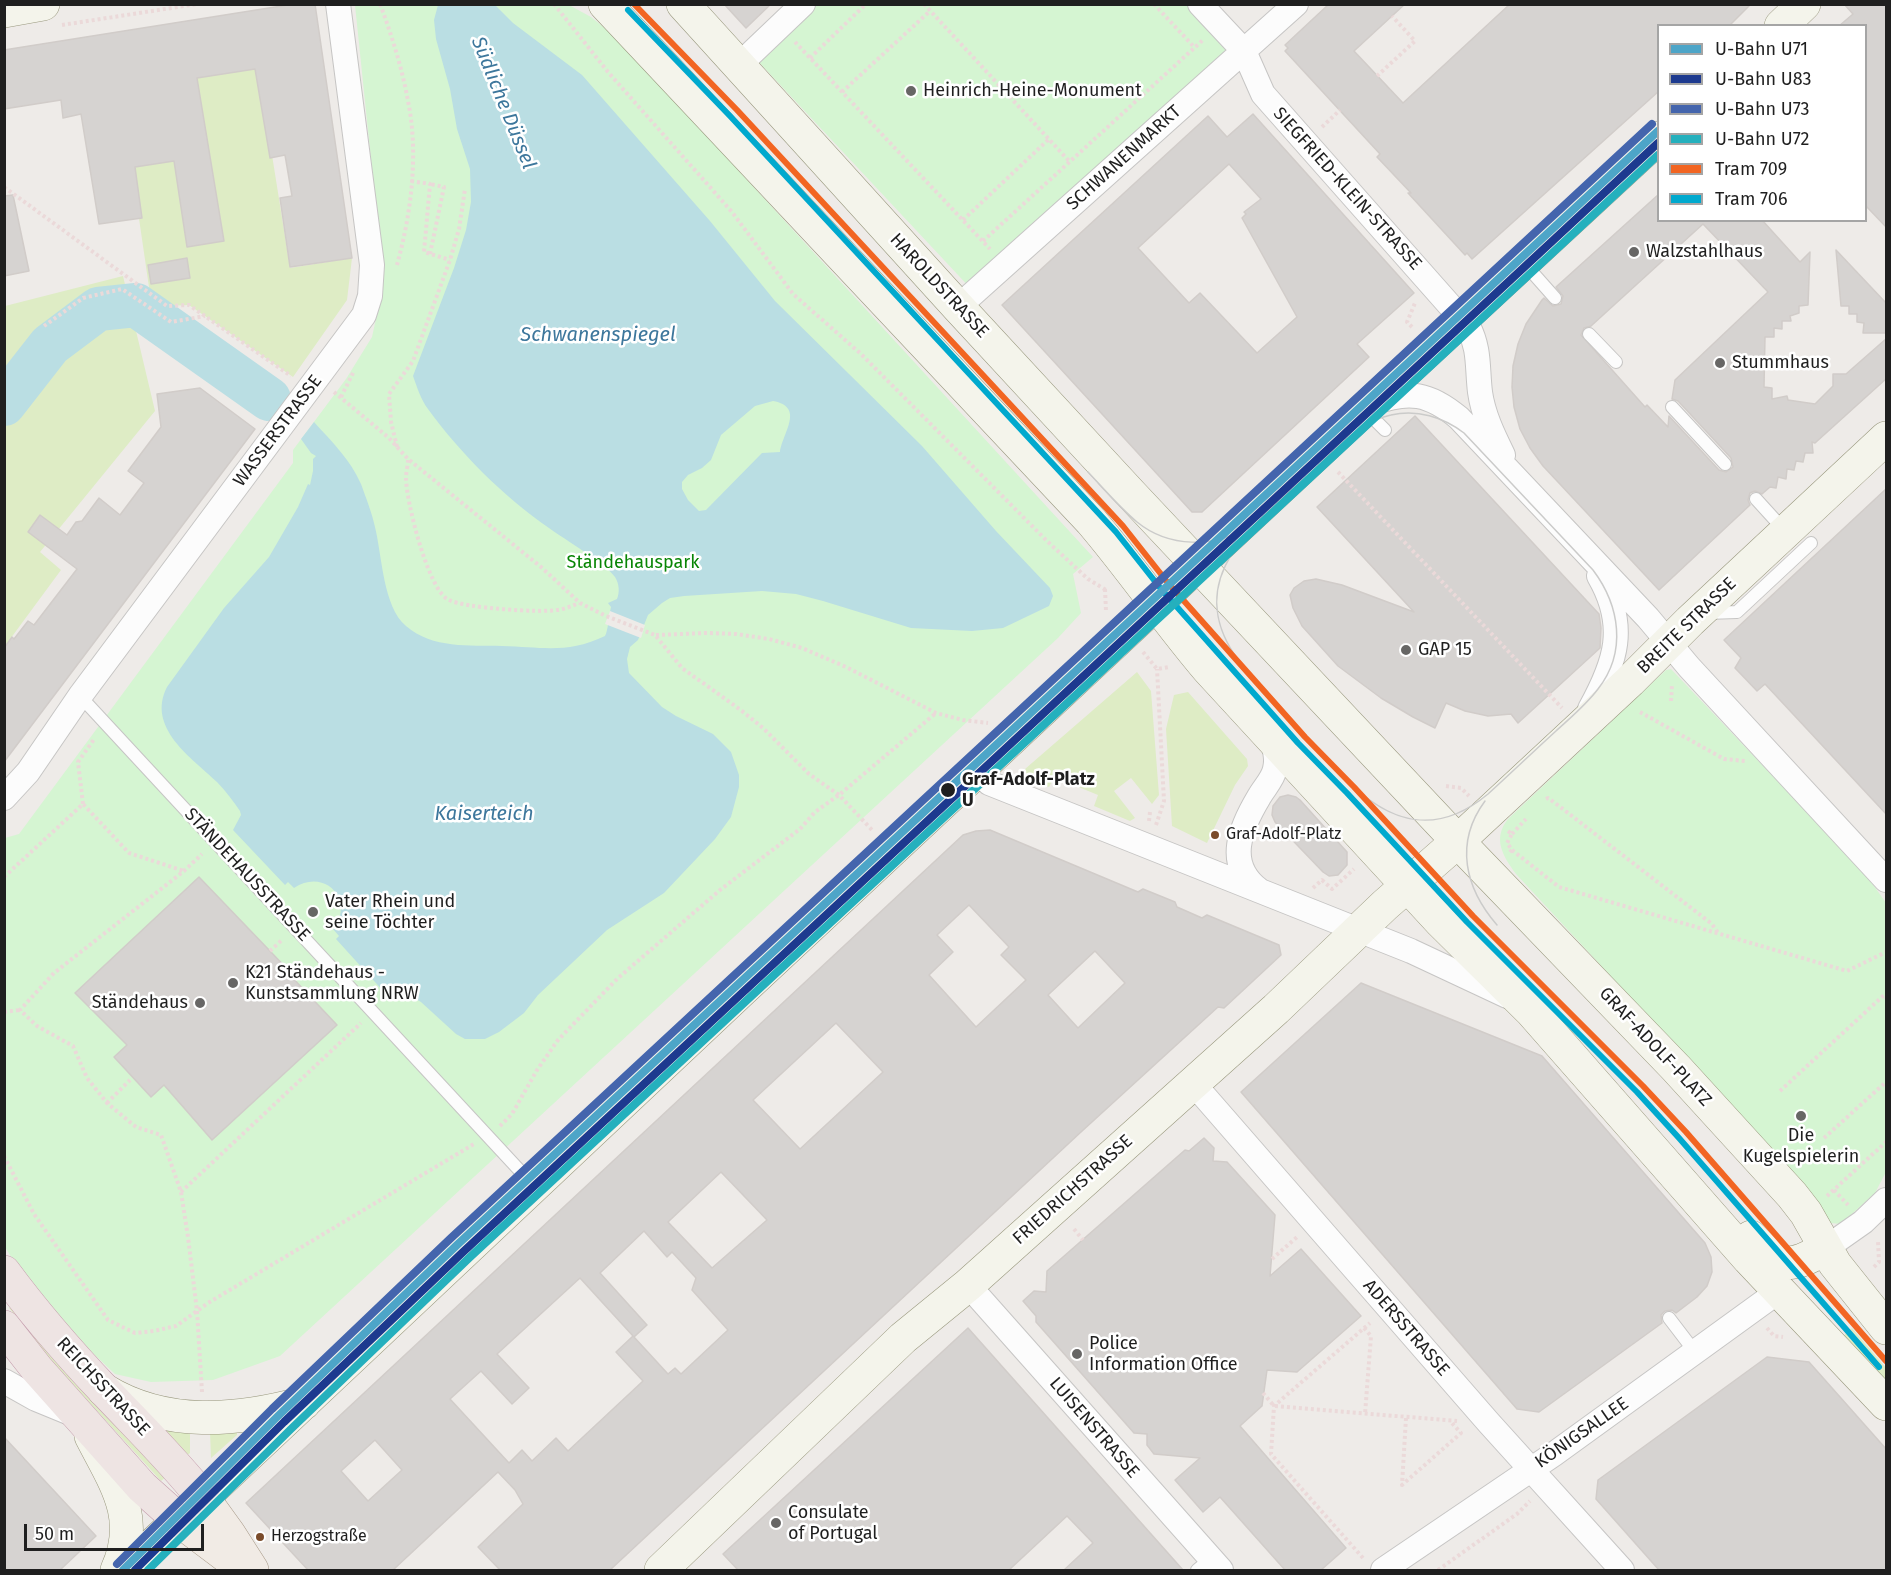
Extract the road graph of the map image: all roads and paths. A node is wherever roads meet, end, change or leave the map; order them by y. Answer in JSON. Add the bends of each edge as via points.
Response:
{"nodes":[{"id":1,"x":197,"y":4,"type":"edge"},
{"id":2,"x":338,"y":4,"type":"edge"},
{"id":3,"x":380,"y":4,"type":"edge"},
{"id":4,"x":554,"y":4,"type":"edge"},
{"id":5,"x":605,"y":4,"type":"edge"},
{"id":6,"x":683,"y":4,"type":"edge"},
{"id":7,"x":803,"y":4,"type":"edge"},
{"id":8,"x":866,"y":4,"type":"edge"},
{"id":9,"x":924,"y":4,"type":"edge"},
{"id":10,"x":1154,"y":4,"type":"edge"},
{"id":11,"x":1200,"y":4,"type":"edge"},
{"id":12,"x":1296,"y":4,"type":"edge"},
{"id":13,"x":1804,"y":4,"type":"edge"},
{"id":14,"x":4,"y":11,"type":"edge"},
{"id":15,"x":930,"y":11,"type":"junction"},
{"id":16,"x":52,"y":15,"type":"edge"},
{"id":17,"x":1392,"y":16,"type":"dead end"},
{"id":18,"x":1783,"y":24,"type":"edge"},
{"id":19,"x":781,"y":26,"type":"junction"},
{"id":20,"x":1219,"y":26,"type":"junction"},
{"id":21,"x":1194,"y":48,"type":"junction"},
{"id":22,"x":1244,"y":51,"type":"junction"},
{"id":23,"x":810,"y":58,"type":"junction"},
{"id":24,"x":738,"y":66,"type":"junction"},
{"id":25,"x":1377,"y":76,"type":"dead end"},
{"id":26,"x":842,"y":92,"type":"junction"},
{"id":27,"x":1049,"y":140,"type":"junction"},
{"id":28,"x":1657,"y":140,"type":"edge"},
{"id":29,"x":1070,"y":162,"type":"junction"},
{"id":30,"x":411,"y":181,"type":"junction"},
{"id":31,"x":430,"y":184,"type":"junction"},
{"id":32,"x":4,"y":187,"type":"edge"},
{"id":33,"x":465,"y":189,"type":"dead end"},
{"id":34,"x":963,"y":220,"type":"junction"},
{"id":35,"x":983,"y":242,"type":"junction"},
{"id":36,"x":430,"y":254,"type":"junction"},
{"id":37,"x":450,"y":260,"type":"junction"},
{"id":38,"x":1523,"y":262,"type":"junction"},
{"id":39,"x":1005,"y":265,"type":"junction"},
{"id":40,"x":395,"y":276,"type":"dead end"},
{"id":41,"x":1555,"y":298,"type":"dead end"},
{"id":42,"x":958,"y":307,"type":"junction"},
{"id":43,"x":205,"y":316,"type":"junction"},
{"id":44,"x":1463,"y":318,"type":"junction"},
{"id":45,"x":44,"y":326,"type":"dead end"},
{"id":46,"x":1589,"y":334,"type":"dead end"},
{"id":47,"x":1616,"y":362,"type":"dead end"},
{"id":48,"x":358,"y":365,"type":"dead end"},
{"id":49,"x":313,"y":384,"type":"junction"},
{"id":50,"x":341,"y":397,"type":"junction"},
{"id":51,"x":1672,"y":407,"type":"dead end"},
{"id":52,"x":1373,"y":414,"type":"junction"},
{"id":53,"x":1887,"y":438,"type":"edge"},
{"id":54,"x":397,"y":447,"type":"junction"},
{"id":55,"x":1319,"y":452,"type":"junction"},
{"id":56,"x":408,"y":459,"type":"junction"},
{"id":57,"x":1725,"y":465,"type":"dead end"},
{"id":58,"x":1524,"y":487,"type":"junction"},
{"id":59,"x":1756,"y":499,"type":"dead end"},
{"id":60,"x":1799,"y":538,"type":"junction"},
{"id":61,"x":1586,"y":553,"type":"junction"},
{"id":62,"x":1198,"y":564,"type":"junction"},
{"id":63,"x":1105,"y":580,"type":"dead end"},
{"id":64,"x":1106,"y":590,"type":"junction"},
{"id":65,"x":580,"y":603,"type":"junction"},
{"id":66,"x":1156,"y":604,"type":"junction"},
{"id":67,"x":1106,"y":611,"type":"dead end"},
{"id":68,"x":655,"y":636,"type":"junction"},
{"id":69,"x":1669,"y":642,"type":"junction"},
{"id":70,"x":1158,"y":669,"type":"dead end"},
{"id":71,"x":80,"y":696,"type":"junction"},
{"id":72,"x":936,"y":712,"type":"junction"},
{"id":73,"x":1640,"y":712,"type":"dead end"},
{"id":74,"x":963,"y":720,"type":"dead end"},
{"id":75,"x":105,"y":723,"type":"junction"},
{"id":76,"x":1580,"y":727,"type":"junction"},
{"id":77,"x":1270,"y":736,"type":"junction"},
{"id":78,"x":1746,"y":761,"type":"dead end"},
{"id":79,"x":978,"y":771,"type":"junction"},
{"id":80,"x":839,"y":795,"type":"junction"},
{"id":81,"x":4,"y":798,"type":"edge"},
{"id":82,"x":83,"y":804,"type":"junction"},
{"id":83,"x":1541,"y":805,"type":"dead end"},
{"id":84,"x":1533,"y":812,"type":"dead end"},
{"id":85,"x":1487,"y":813,"type":"joint"},
{"id":86,"x":863,"y":820,"type":"dead end"},
{"id":87,"x":1155,"y":826,"type":"dead end"},
{"id":88,"x":1512,"y":834,"type":"dead end"},
{"id":89,"x":216,"y":841,"type":"junction"},
{"id":90,"x":1458,"y":841,"type":"junction"},
{"id":91,"x":1507,"y":843,"type":"dead end"},
{"id":92,"x":1512,"y":850,"type":"junction"},
{"id":93,"x":184,"y":871,"type":"junction"},
{"id":94,"x":1488,"y":873,"type":"junction"},
{"id":95,"x":4,"y":876,"type":"edge"},
{"id":96,"x":1887,"y":880,"type":"edge"},
{"id":97,"x":1407,"y":885,"type":"junction"},
{"id":98,"x":1261,"y":891,"type":"junction"},
{"id":99,"x":1358,"y":930,"type":"junction"},
{"id":100,"x":1718,"y":934,"type":"junction"},
{"id":101,"x":1887,"y":952,"type":"edge"},
{"id":102,"x":1887,"y":998,"type":"edge"},
{"id":103,"x":20,"y":1010,"type":"junction"},
{"id":104,"x":4,"y":1012,"type":"edge"},
{"id":105,"x":373,"y":1012,"type":"junction"},
{"id":106,"x":1532,"y":1012,"type":"junction"},
{"id":107,"x":130,"y":1080,"type":"dead end"},
{"id":108,"x":1887,"y":1082,"type":"edge"},
{"id":109,"x":1192,"y":1083,"type":"junction"},
{"id":110,"x":1780,"y":1091,"type":"dead end"},
{"id":111,"x":1606,"y":1095,"type":"junction"},
{"id":112,"x":107,"y":1103,"type":"junction"},
{"id":113,"x":488,"y":1135,"type":"junction"},
{"id":114,"x":1824,"y":1138,"type":"dead end"},
{"id":115,"x":1887,"y":1142,"type":"edge"},
{"id":116,"x":4,"y":1156,"type":"edge"},
{"id":117,"x":535,"y":1186,"type":"junction"},
{"id":118,"x":181,"y":1192,"type":"junction"},
{"id":119,"x":1887,"y":1200,"type":"edge"},
{"id":120,"x":1854,"y":1213,"type":"dead end"},
{"id":121,"x":1873,"y":1234,"type":"dead end"},
{"id":122,"x":1298,"y":1236,"type":"dead end"},
{"id":123,"x":1826,"y":1248,"type":"junction"},
{"id":124,"x":1272,"y":1259,"type":"dead end"},
{"id":125,"x":4,"y":1272,"type":"edge"},
{"id":126,"x":1862,"y":1278,"type":"junction"},
{"id":127,"x":968,"y":1285,"type":"junction"},
{"id":128,"x":1779,"y":1291,"type":"junction"},
{"id":129,"x":197,"y":1311,"type":"junction"},
{"id":130,"x":1669,"y":1318,"type":"dead end"},
{"id":131,"x":1373,"y":1320,"type":"dead end"},
{"id":132,"x":4,"y":1327,"type":"edge"},
{"id":133,"x":1364,"y":1328,"type":"junction"},
{"id":134,"x":1887,"y":1328,"type":"edge"},
{"id":135,"x":1695,"y":1352,"type":"junction"},
{"id":136,"x":4,"y":1381,"type":"edge"},
{"id":137,"x":103,"y":1389,"type":"junction"},
{"id":138,"x":1263,"y":1393,"type":"dead end"},
{"id":139,"x":202,"y":1394,"type":"dead end"},
{"id":140,"x":306,"y":1402,"type":"junction"},
{"id":141,"x":1887,"y":1404,"type":"edge"},
{"id":142,"x":1274,"y":1406,"type":"junction"},
{"id":143,"x":1365,"y":1414,"type":"junction"},
{"id":144,"x":1406,"y":1418,"type":"junction"},
{"id":145,"x":82,"y":1419,"type":"junction"},
{"id":146,"x":1450,"y":1421,"type":"junction"},
{"id":147,"x":1489,"y":1423,"type":"junction"},
{"id":148,"x":1532,"y":1468,"type":"junction"},
{"id":149,"x":204,"y":1498,"type":"junction"},
{"id":150,"x":1532,"y":1499,"type":"dead end"},
{"id":151,"x":180,"y":1521,"type":"junction"},
{"id":152,"x":1374,"y":1566,"type":"edge"},
{"id":153,"x":1209,"y":1567,"type":"edge"},
{"id":154,"x":117,"y":1570,"type":"edge"},
{"id":155,"x":126,"y":1570,"type":"edge"},
{"id":156,"x":247,"y":1570,"type":"edge"},
{"id":157,"x":252,"y":1570,"type":"edge"},
{"id":158,"x":661,"y":1570,"type":"edge"},
{"id":159,"x":1438,"y":1570,"type":"edge"},
{"id":160,"x":1622,"y":1570,"type":"edge"}],
"edges":[{"from":1,"to":16,"type":"path"},
{"from":2,"to":49,"type":"street","name":"WASSERSTRASSE","via":[[372,278],[364,315]]},
{"from":3,"to":30,"type":"path","via":[[409,103]]},
{"from":4,"to":64,"type":"path","via":[[608,72],[732,212],[793,294],[861,354],[1048,542],[1088,579]]},
{"from":5,"to":66,"type":"main road","via":[[1091,521]]},
{"from":6,"to":24,"type":"main road","name":"HAROLDSTRASSE"},
{"from":7,"to":19,"type":"street"},
{"from":8,"to":23,"type":"path"},
{"from":9,"to":15,"type":"path"},
{"from":10,"to":21,"type":"path"},
{"from":11,"to":20,"type":"street"},
{"from":12,"to":22,"type":"street","name":"SCHWANENMARKT"},
{"from":13,"to":18,"type":"main road"},
{"from":14,"to":16,"type":"main road"},
{"from":15,"to":26,"type":"path"},
{"from":15,"to":27,"type":"path"},
{"from":17,"to":25,"type":"path","via":[[1415,41]]},
{"from":19,"to":23,"type":"path"},
{"from":19,"to":24,"type":"street"},
{"from":20,"to":21,"type":"path"},
{"from":20,"to":22,"type":"street"},
{"from":21,"to":29,"type":"path"},
{"from":22,"to":39,"type":"street","name":"SCHWANENMARKT"},
{"from":22,"to":44,"type":"street","name":"SIEGFRIED-KLEIN-STRASSE","via":[[1263,94]]},
{"from":23,"to":26,"type":"path"},
{"from":24,"to":42,"type":"main road","name":"HAROLDSTRASSE"},
{"from":26,"to":34,"type":"path"},
{"from":27,"to":29,"type":"path"},
{"from":27,"to":34,"type":"path"},
{"from":28,"to":38,"type":"main road"},
{"from":29,"to":35,"type":"path"},
{"from":30,"to":31,"type":"path"},
{"from":30,"to":40,"type":"path","via":[[406,230]]},
{"from":31,"to":36,"type":"path","via":[[424,252]]},
{"from":31,"to":36,"type":"path","via":[[444,187]]},
{"from":32,"to":43,"type":"path","via":[[167,306],[189,305]]},
{"from":33,"to":37,"type":"path"},
{"from":34,"to":35,"type":"path"},
{"from":35,"to":39,"type":"path"},
{"from":36,"to":37,"type":"path"},
{"from":37,"to":54,"type":"path","via":[[413,361],[389,394]]},
{"from":38,"to":41,"type":"lane"},
{"from":38,"to":44,"type":"main road"},
{"from":39,"to":42,"type":"street","name":"SCHWANENMARKT"},
{"from":42,"to":62,"type":"main road","name":"HAROLDSTRASSE"},
{"from":43,"to":45,"type":"path","via":[[171,322],[122,289],[83,298]]},
{"from":43,"to":49,"type":"path"},
{"from":44,"to":52,"type":"main road"},
{"from":44,"to":58,"type":"street","name":"SIEGFRIED-KLEIN-STRASSE","via":[[1476,344],[1480,392],[1487,417],[1503,455]]},
{"from":46,"to":47,"type":"lane"},
{"from":48,"to":50,"type":"path"},
{"from":49,"to":50,"type":"path"},
{"from":49,"to":71,"type":"street","name":"WASSERSTRASSE"},
{"from":50,"to":54,"type":"path"},
{"from":51,"to":57,"type":"lane"},
{"from":52,"to":55,"type":"main road"},
{"from":52,"to":58,"type":"street","via":[[1389,397],[1410,394],[1429,398],[1459,418]]},
{"from":53,"to":60,"type":"main road","name":"BREITE STRASSE"},
{"from":54,"to":56,"type":"path"},
{"from":55,"to":62,"type":"main road"},
{"from":55,"to":76,"type":"path"},
{"from":56,"to":65,"type":"path"},
{"from":56,"to":65,"type":"path","via":[[410,506],[429,574],[447,600],[516,610],[557,610]]},
{"from":58,"to":61,"type":"street"},
{"from":59,"to":60,"type":"lane"},
{"from":60,"to":69,"type":"main road","name":"BREITE STRASSE","via":[[1700,613]]},
{"from":61,"to":69,"type":"street"},
{"from":61,"to":76,"type":"street","via":[[1609,596],[1616,634],[1610,670]]},
{"from":62,"to":66,"type":"main road"},
{"from":62,"to":90,"type":"main road","name":"GRAF-ADOLF-PLATZ"},
{"from":63,"to":64,"type":"path"},
{"from":64,"to":67,"type":"path"},
{"from":65,"to":68,"type":"path"},
{"from":66,"to":77,"type":"main road","via":[[1194,653]]},
{"from":66,"to":79,"type":"main road"},
{"from":68,"to":72,"type":"path","via":[[707,633],[770,639],[846,667]]},
{"from":68,"to":80,"type":"path","via":[[682,668],[742,711],[809,774]]},
{"from":69,"to":76,"type":"main road","name":"BREITE STRASSE"},
{"from":69,"to":96,"type":"street"},
{"from":70,"to":87,"type":"path","via":[[1164,801]]},
{"from":71,"to":75,"type":"lane","name":"STÄNDEHAUSSTRASSE"},
{"from":71,"to":81,"type":"street","name":"WASSERSTRASSE","via":[[28,772]]},
{"from":72,"to":74,"type":"path"},
{"from":72,"to":80,"type":"path"},
{"from":73,"to":78,"type":"path","via":[[1724,759]]},
{"from":75,"to":82,"type":"path","via":[[78,762]]},
{"from":75,"to":89,"type":"lane","name":"STÄNDEHAUSSTRASSE","via":[[147,776]]},
{"from":76,"to":85,"type":"main road","name":"BREITE STRASSE"},
{"from":77,"to":97,"type":"main road"},
{"from":77,"to":98,"type":"street","via":[[1276,755],[1275,771],[1246,821],[1238,857],[1244,874]]},
{"from":79,"to":98,"type":"street","via":[[989,783]]},
{"from":79,"to":117,"type":"main road"},
{"from":80,"to":86,"type":"path"},
{"from":80,"to":113,"type":"path","via":[[617,979],[558,1040],[512,1114]]},
{"from":82,"to":93,"type":"path","via":[[129,853]]},
{"from":82,"to":95,"type":"path"},
{"from":83,"to":100,"type":"path","via":[[1548,798],[1712,924]]},
{"from":84,"to":88,"type":"path"},
{"from":85,"to":90,"type":"main road","name":"FRIEDRICHSTRASSE"},
{"from":89,"to":93,"type":"path"},
{"from":89,"to":105,"type":"lane","name":"STÄNDEHAUSSTRASSE"},
{"from":90,"to":94,"type":"main road","name":"GRAF-ADOLF-PLATZ"},
{"from":90,"to":97,"type":"main road","name":"FRIEDRICHSTRASSE"},
{"from":91,"to":92,"type":"path"},
{"from":92,"to":94,"type":"path"},
{"from":92,"to":100,"type":"path","via":[[1559,887]]},
{"from":93,"to":103,"type":"path","via":[[54,973]]},
{"from":94,"to":123,"type":"main road","name":"GRAF-ADOLF-PLATZ","via":[[1792,1195]]},
{"from":97,"to":99,"type":"main road","name":"FRIEDRICHSTRASSE"},
{"from":97,"to":106,"type":"main road"},
{"from":98,"to":99,"type":"street"},
{"from":99,"to":106,"type":"street","via":[[1504,994]]},
{"from":99,"to":109,"type":"main road","name":"FRIEDRICHSTRASSE"},
{"from":100,"to":101,"type":"path","via":[[1847,971]]},
{"from":102,"to":110,"type":"path","via":[[1884,995]]},
{"from":103,"to":104,"type":"path"},
{"from":103,"to":112,"type":"path","via":[[37,1026],[73,1046],[87,1078]]},
{"from":105,"to":113,"type":"lane","name":"STÄNDEHAUSSTRASSE"},
{"from":105,"to":118,"type":"path"},
{"from":106,"to":111,"type":"main road"},
{"from":107,"to":112,"type":"path"},
{"from":108,"to":114,"type":"path"},
{"from":109,"to":127,"type":"main road","name":"FRIEDRICHSTRASSE"},
{"from":109,"to":147,"type":"street","name":"ADERSSTRASSE"},
{"from":111,"to":123,"type":"main road","via":[[1660,1138],[1778,1262],[1799,1261]]},
{"from":111,"to":128,"type":"main road"},
{"from":112,"to":118,"type":"path","via":[[136,1126],[161,1135]]},
{"from":113,"to":117,"type":"lane","name":"STÄNDEHAUSSTRASSE"},
{"from":113,"to":129,"type":"path"},
{"from":115,"to":120,"type":"path","via":[[1834,1191]]},
{"from":116,"to":129,"type":"path","via":[[34,1214],[108,1320],[135,1333],[154,1332],[176,1326]]},
{"from":117,"to":140,"type":"main road"},
{"from":118,"to":129,"type":"path"},
{"from":119,"to":123,"type":"street"},
{"from":121,"to":126,"type":"path","via":[[1878,1239],[1879,1262]]},
{"from":122,"to":124,"type":"path"},
{"from":123,"to":126,"type":"main road","name":"GRAF-ADOLF-PLATZ"},
{"from":125,"to":137,"type":"highway","name":"REICHSSTRASSE","via":[[27,1304]]},
{"from":126,"to":128,"type":"main road","via":[[1799,1281]]},
{"from":126,"to":134,"type":"main road","name":"GRAF-ADOLF-PLATZ"},
{"from":127,"to":153,"type":"street","name":"LUISENSTRASSE"},
{"from":127,"to":158,"type":"main road","name":"FRIEDRICHSTRASSE","via":[[903,1338]]},
{"from":128,"to":135,"type":"street","name":"KÖNIGSALLEE"},
{"from":128,"to":141,"type":"main road"},
{"from":129,"to":139,"type":"path"},
{"from":130,"to":135,"type":"lane"},
{"from":131,"to":133,"type":"path"},
{"from":132,"to":145,"type":"highway"},
{"from":133,"to":142,"type":"path"},
{"from":133,"to":143,"type":"path","via":[[1371,1336]]},
{"from":135,"to":148,"type":"street","name":"KÖNIGSALLEE"},
{"from":136,"to":145,"type":"street","name":"REICHSSTRASSE"},
{"from":137,"to":140,"type":"main road","via":[[137,1406],[204,1419],[263,1413]]},
{"from":137,"to":149,"type":"highway","name":"REICHSSTRASSE"},
{"from":138,"to":142,"type":"path"},
{"from":140,"to":149,"type":"main road"},
{"from":142,"to":143,"type":"path"},
{"from":142,"to":152,"type":"path","via":[[1271,1454]]},
{"from":143,"to":144,"type":"path"},
{"from":144,"to":146,"type":"path"},
{"from":144,"to":146,"type":"path","via":[[1402,1485],[1461,1433]]},
{"from":145,"to":151,"type":"highway","name":"REICHSSTRASSE","via":[[154,1499]]},
{"from":145,"to":154,"type":"main road","via":[[125,1509],[126,1539]]},
{"from":146,"to":147,"type":"path"},
{"from":147,"to":148,"type":"street","name":"ADERSSTRASSE"},
{"from":148,"to":152,"type":"street","name":"KÖNIGSALLEE"},
{"from":148,"to":160,"type":"street","name":"ADERSSTRASSE"},
{"from":149,"to":151,"type":"main road"},
{"from":149,"to":157,"type":"main road"},
{"from":150,"to":159,"type":"path"},
{"from":151,"to":155,"type":"main road"},
{"from":151,"to":156,"type":"main road"}]}
